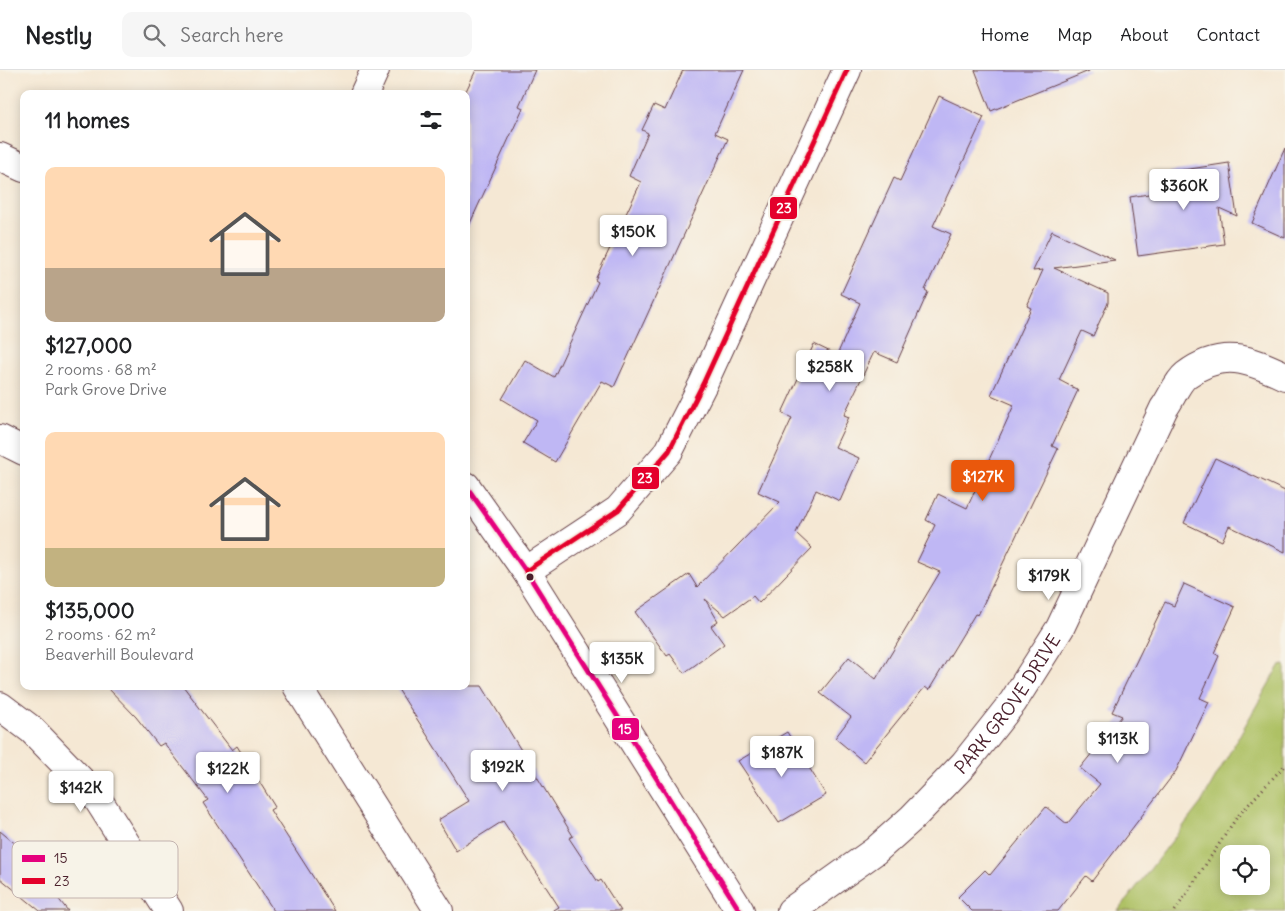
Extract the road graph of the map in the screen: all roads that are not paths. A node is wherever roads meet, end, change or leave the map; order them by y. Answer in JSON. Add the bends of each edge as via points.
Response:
{"nodes":[{"id":1,"x":375,"y":70,"type":"edge"},
{"id":2,"x":846,"y":70,"type":"edge"},
{"id":3,"x":366,"y":90,"type":"edge"},
{"id":4,"x":0,"y":157,"type":"edge"},
{"id":5,"x":20,"y":166,"type":"edge"},
{"id":6,"x":1285,"y":376,"type":"edge"},
{"id":7,"x":0,"y":439,"type":"edge"},
{"id":8,"x":20,"y":449,"type":"edge"},
{"id":9,"x":470,"y":492,"type":"edge"},
{"id":10,"x":526,"y":571,"type":"junction"},
{"id":11,"x":300,"y":690,"type":"edge"},
{"id":12,"x":0,"y":706,"type":"edge"},
{"id":13,"x":124,"y":841,"type":"edge"},
{"id":14,"x":161,"y":898,"type":"edge"},
{"id":15,"x":169,"y":911,"type":"edge"},
{"id":16,"x":439,"y":911,"type":"edge"},
{"id":17,"x":740,"y":911,"type":"edge"},
{"id":18,"x":791,"y":911,"type":"edge"}],
"edges":[{"from":1,"to":3,"type":"street"},
{"from":2,"to":10,"type":"street","via":[[703,384],[669,451],[618,510]]},
{"from":4,"to":5,"type":"street"},
{"from":6,"to":18,"type":"street","name":"PARK GROVE DRIVE","via":[[1251,360],[1219,358],[1185,376],[1164,408],[1060,628],[1013,702],[964,764],[912,818],[875,851]]},
{"from":7,"to":8,"type":"street"},
{"from":9,"to":10,"type":"street"},
{"from":10,"to":17,"type":"street"},
{"from":11,"to":16,"type":"street"},
{"from":12,"to":13,"type":"street","via":[[32,730],[95,795]]},
{"from":14,"to":15,"type":"street"}]}
